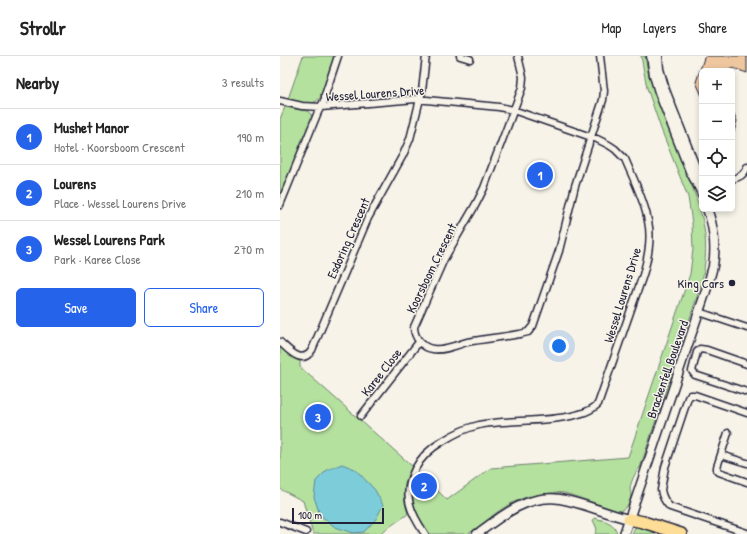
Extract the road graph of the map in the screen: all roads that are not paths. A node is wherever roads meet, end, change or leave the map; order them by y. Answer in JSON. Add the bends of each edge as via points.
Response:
{"nodes":[{"id":1,"x":338,"y":56,"type":"edge"},
{"id":2,"x":426,"y":56,"type":"edge"},
{"id":3,"x":460,"y":56,"type":"edge"},
{"id":4,"x":518,"y":56,"type":"edge"},
{"id":5,"x":600,"y":56,"type":"edge"},
{"id":6,"x":651,"y":56,"type":"edge"},
{"id":7,"x":658,"y":56,"type":"edge"},
{"id":8,"x":470,"y":59,"type":"dead end"},
{"id":9,"x":420,"y":99,"type":"junction"},
{"id":10,"x":280,"y":101,"type":"edge"},
{"id":11,"x":321,"y":107,"type":"junction"},
{"id":12,"x":513,"y":110,"type":"junction"},
{"id":13,"x":591,"y":137,"type":"junction"},
{"id":14,"x":747,"y":167,"type":"edge"},
{"id":15,"x":699,"y":177,"type":"edge"},
{"id":16,"x":735,"y":178,"type":"edge"},
{"id":17,"x":699,"y":186,"type":"edge"},
{"id":18,"x":280,"y":205,"type":"edge"},
{"id":19,"x":709,"y":212,"type":"edge"},
{"id":20,"x":698,"y":312,"type":"junction"},
{"id":21,"x":747,"y":328,"type":"edge"},
{"id":22,"x":280,"y":342,"type":"edge"},
{"id":23,"x":419,"y":342,"type":"junction"},
{"id":24,"x":747,"y":364,"type":"edge"},
{"id":25,"x":747,"y":392,"type":"edge"},
{"id":26,"x":747,"y":413,"type":"edge"},
{"id":27,"x":360,"y":416,"type":"dead end"},
{"id":28,"x":728,"y":433,"type":"dead end"},
{"id":29,"x":721,"y":454,"type":"junction"},
{"id":30,"x":747,"y":463,"type":"edge"},
{"id":31,"x":747,"y":482,"type":"edge"},
{"id":32,"x":629,"y":519,"type":"junction"},
{"id":33,"x":280,"y":522,"type":"edge"},
{"id":34,"x":306,"y":532,"type":"dead end"},
{"id":35,"x":425,"y":534,"type":"edge"},
{"id":36,"x":477,"y":534,"type":"edge"},
{"id":37,"x":624,"y":534,"type":"edge"},
{"id":38,"x":681,"y":534,"type":"edge"},
{"id":39,"x":747,"y":534,"type":"edge"}],
"edges":[{"from":1,"to":11,"type":"street"},
{"from":2,"to":9,"type":"street"},
{"from":3,"to":8,"type":"street"},
{"from":4,"to":12,"type":"street","name":"Koorsboom Crescent","via":[[523,83]]},
{"from":5,"to":13,"type":"street","via":[[604,90]]},
{"from":6,"to":17,"type":"street","via":[[660,92],[690,171]]},
{"from":7,"to":15,"type":"street","via":[[665,90]]},
{"from":9,"to":11,"type":"street","name":"Wessel Lourens Drive"},
{"from":9,"to":12,"type":"street","name":"Wessel Lourens Drive"},
{"from":9,"to":22,"type":"street","name":"Esdoring Crescent","via":[[407,145],[368,218],[312,350],[305,357],[300,357]]},
{"from":10,"to":11,"type":"street","name":"Wessel Lourens Drive"},
{"from":11,"to":18,"type":"street"},
{"from":12,"to":13,"type":"street","name":"Wessel Lourens Drive"},
{"from":12,"to":23,"type":"street","name":"Koorsboom Crescent","via":[[484,188],[444,259],[416,324],[414,330]]},
{"from":13,"to":23,"type":"street","via":[[575,186],[559,251],[531,329],[520,334],[438,350],[430,349]]},
{"from":13,"to":35,"type":"street","name":"Wessel Lourens Drive","via":[[609,145],[625,159],[646,211],[650,235],[643,275],[600,401],[588,411],[566,418],[478,425],[461,431],[430,450],[416,466],[408,487],[410,509]]},
{"from":14,"to":16,"type":"street","via":[[742,175]]},
{"from":19,"to":20,"type":"street","name":"Brackenfell Boulevard","via":[[713,239],[713,266]]},
{"from":20,"to":21,"type":"street"},
{"from":20,"to":32,"type":"street","name":"Brackenfell Boulevard"},
{"from":23,"to":27,"type":"street","name":"Karee Close"},
{"from":24,"to":25,"type":"street","via":[[700,349],[692,371],[695,375]]},
{"from":26,"to":39,"type":"street","via":[[695,395],[689,396],[665,467],[661,490],[670,507]]},
{"from":28,"to":29,"type":"street"},
{"from":29,"to":30,"type":"street"},
{"from":29,"to":31,"type":"street","via":[[717,471]]},
{"from":32,"to":36,"type":"street","via":[[578,503],[548,498],[512,509]]},
{"from":32,"to":37,"type":"street","name":"Brackenfell Boulevard"},
{"from":32,"to":38,"type":"highway"},
{"from":33,"to":34,"type":"street"}]}
